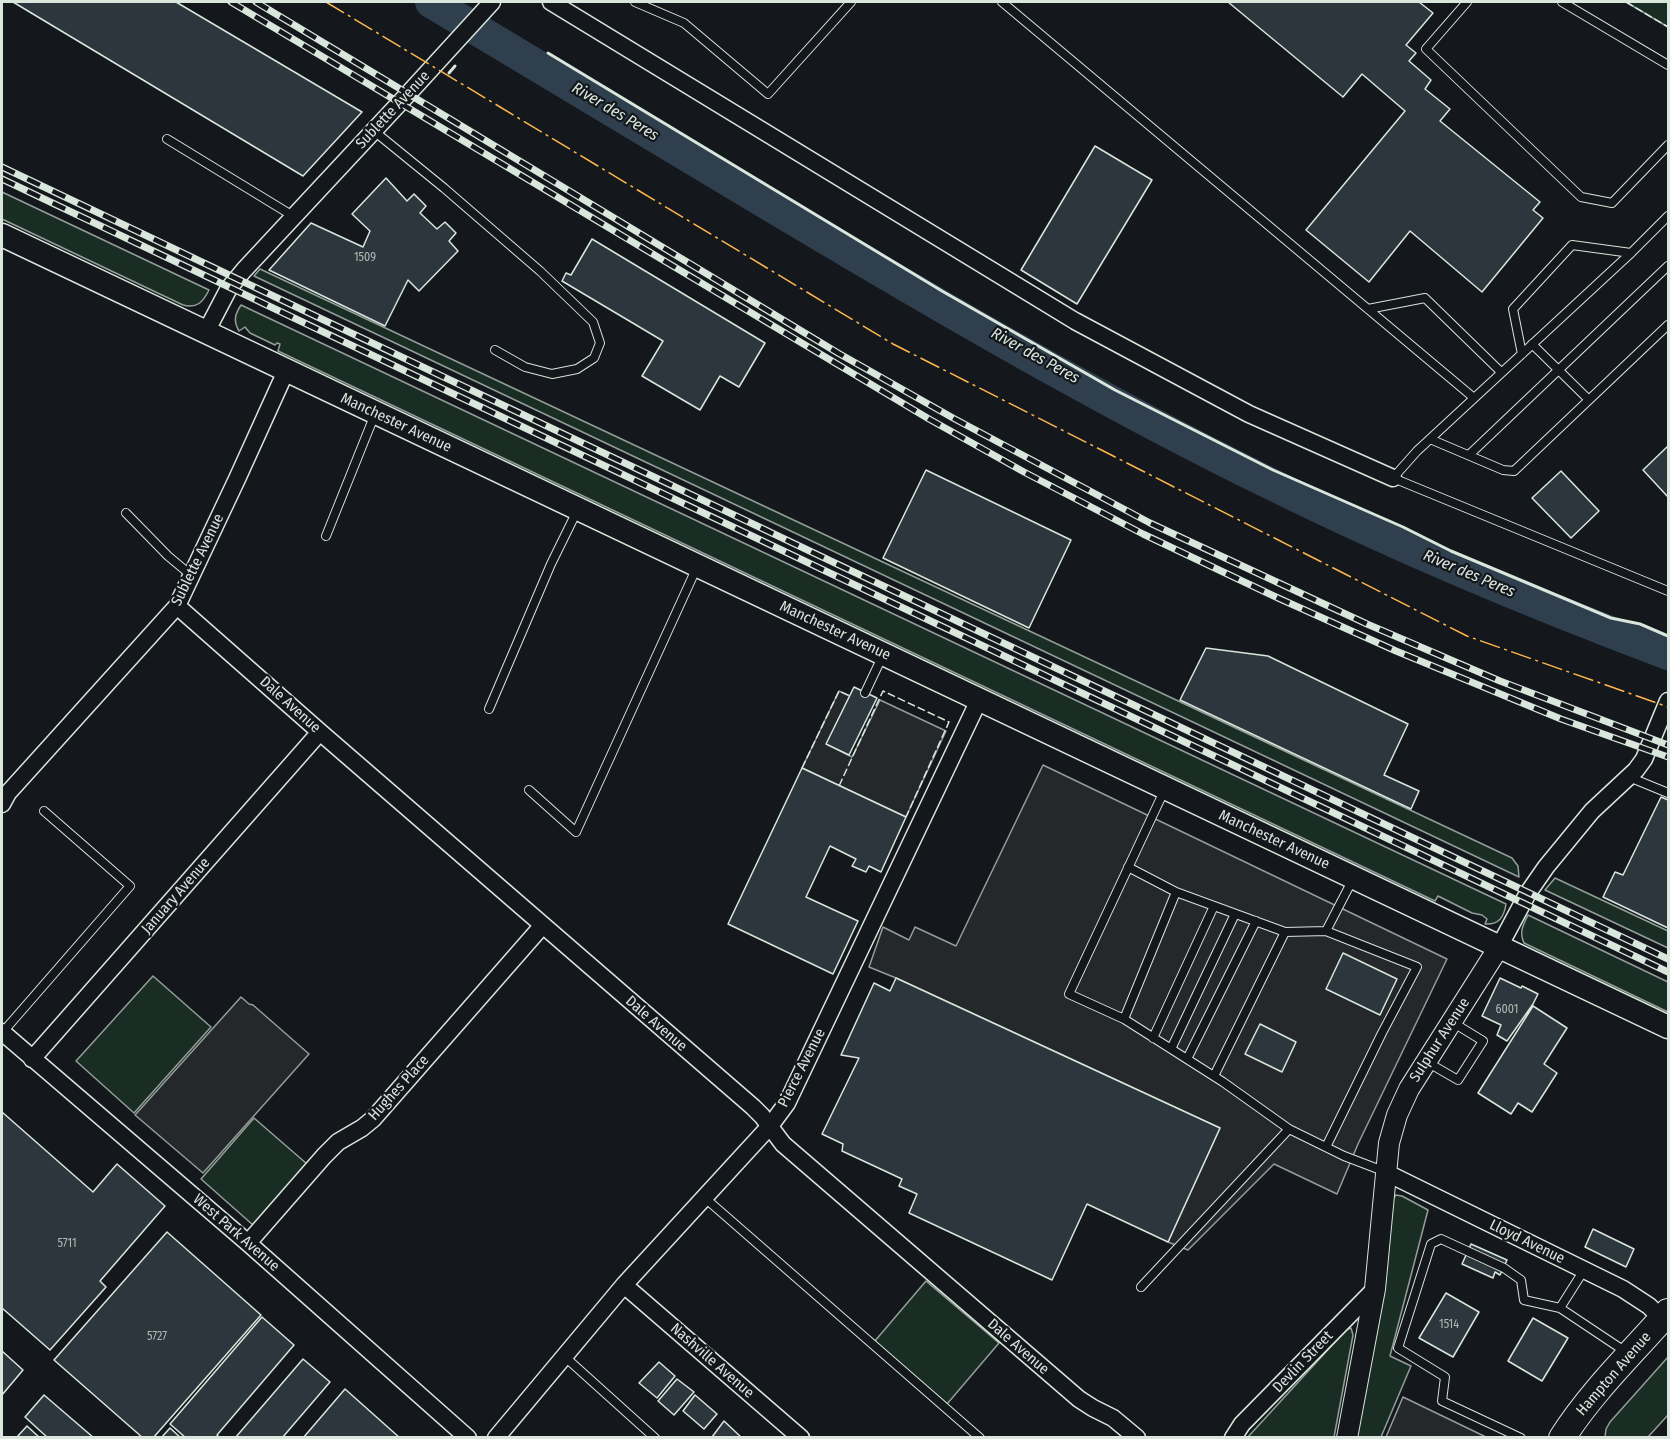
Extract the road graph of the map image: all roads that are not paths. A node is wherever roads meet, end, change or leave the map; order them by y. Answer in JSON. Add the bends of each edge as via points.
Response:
{"nodes":[{"id":1,"x":492,"y":2,"type":"edge"},
{"id":2,"x":551,"y":2,"type":"edge"},
{"id":3,"x":635,"y":2,"type":"edge"},
{"id":4,"x":850,"y":2,"type":"edge"},
{"id":5,"x":1002,"y":2,"type":"edge"},
{"id":6,"x":1562,"y":2,"type":"edge"},
{"id":7,"x":1462,"y":3,"type":"edge"},
{"id":8,"x":1668,"y":65,"type":"edge"},
{"id":9,"x":374,"y":130,"type":"junction"},
{"id":10,"x":167,"y":139,"type":"dead end"},
{"id":11,"x":1668,"y":145,"type":"edge"},
{"id":12,"x":294,"y":216,"type":"junction"},
{"id":13,"x":1668,"y":216,"type":"edge"},
{"id":14,"x":2,"y":235,"type":"edge"},
{"id":15,"x":1632,"y":253,"type":"junction"},
{"id":16,"x":1668,"y":267,"type":"edge"},
{"id":17,"x":1368,"y":309,"type":"junction"},
{"id":18,"x":1668,"y":325,"type":"edge"},
{"id":19,"x":206,"y":332,"type":"junction"},
{"id":20,"x":1532,"y":344,"type":"junction"},
{"id":21,"x":495,"y":350,"type":"dead end"},
{"id":22,"x":1522,"y":354,"type":"junction"},
{"id":23,"x":1559,"y":370,"type":"junction"},
{"id":24,"x":286,"y":371,"type":"junction"},
{"id":25,"x":1501,"y":372,"type":"junction"},
{"id":26,"x":1473,"y":398,"type":"junction"},
{"id":27,"x":1589,"y":400,"type":"junction"},
{"id":28,"x":375,"y":413,"type":"junction"},
{"id":29,"x":1430,"y":439,"type":"junction"},
{"id":30,"x":1469,"y":456,"type":"junction"},
{"id":31,"x":1393,"y":478,"type":"junction"},
{"id":32,"x":578,"y":509,"type":"junction"},
{"id":33,"x":126,"y":513,"type":"dead end"},
{"id":34,"x":326,"y":536,"type":"dead end"},
{"id":35,"x":697,"y":566,"type":"junction"},
{"id":36,"x":192,"y":576,"type":"junction"},
{"id":37,"x":1668,"y":591,"type":"edge"},
{"id":38,"x":177,"y":606,"type":"junction"},
{"id":39,"x":883,"y":654,"type":"junction"},
{"id":40,"x":865,"y":693,"type":"dead end"},
{"id":41,"x":979,"y":700,"type":"junction"},
{"id":42,"x":1668,"y":701,"type":"edge"},
{"id":43,"x":489,"y":709,"type":"dead end"},
{"id":44,"x":320,"y":732,"type":"junction"},
{"id":45,"x":1628,"y":777,"type":"junction"},
{"id":46,"x":1165,"y":788,"type":"junction"},
{"id":47,"x":529,"y":790,"type":"dead end"},
{"id":48,"x":1668,"y":793,"type":"edge"},
{"id":49,"x":2,"y":804,"type":"edge"},
{"id":50,"x":44,"y":811,"type":"dead end"},
{"id":51,"x":1128,"y":867,"type":"junction"},
{"id":52,"x":1354,"y":878,"type":"junction"},
{"id":53,"x":1176,"y":892,"type":"junction"},
{"id":54,"x":1214,"y":906,"type":"junction"},
{"id":55,"x":1235,"y":914,"type":"junction"},
{"id":56,"x":1256,"y":921,"type":"junction"},
{"id":57,"x":543,"y":925,"type":"junction"},
{"id":58,"x":1326,"y":931,"type":"junction"},
{"id":59,"x":1285,"y":932,"type":"junction"},
{"id":60,"x":1499,"y":947,"type":"junction"},
{"id":61,"x":1124,"y":1019,"type":"junction"},
{"id":62,"x":1452,"y":1022,"type":"junction"},
{"id":63,"x":1668,"y":1027,"type":"edge"},
{"id":64,"x":2,"y":1033,"type":"edge"},
{"id":65,"x":1153,"y":1038,"type":"junction"},
{"id":66,"x":1171,"y":1049,"type":"junction"},
{"id":67,"x":32,"y":1059,"type":"junction"},
{"id":68,"x":1187,"y":1059,"type":"junction"},
{"id":69,"x":1427,"y":1061,"type":"junction"},
{"id":70,"x":1214,"y":1077,"type":"junction"},
{"id":71,"x":770,"y":1126,"type":"junction"},
{"id":72,"x":1289,"y":1129,"type":"junction"},
{"id":73,"x":1326,"y":1147,"type":"junction"},
{"id":74,"x":1387,"y":1173,"type":"junction"},
{"id":75,"x":705,"y":1198,"type":"junction"},
{"id":76,"x":248,"y":1243,"type":"junction"},
{"id":77,"x":1584,"y":1270,"type":"junction"},
{"id":78,"x":624,"y":1285,"type":"junction"},
{"id":79,"x":1141,"y":1287,"type":"dead end"},
{"id":80,"x":1375,"y":1288,"type":"junction"},
{"id":81,"x":1560,"y":1308,"type":"junction"},
{"id":82,"x":1665,"y":1315,"type":"edge"},
{"id":83,"x":1629,"y":1354,"type":"junction"},
{"id":84,"x":564,"y":1356,"type":"junction"},
{"id":85,"x":468,"y":1437,"type":"edge"},
{"id":86,"x":496,"y":1437,"type":"edge"},
{"id":87,"x":655,"y":1437,"type":"edge"},
{"id":88,"x":801,"y":1437,"type":"edge"},
{"id":89,"x":980,"y":1437,"type":"edge"},
{"id":90,"x":1137,"y":1437,"type":"edge"},
{"id":91,"x":1233,"y":1437,"type":"edge"},
{"id":92,"x":1347,"y":1437,"type":"edge"},
{"id":93,"x":1521,"y":1437,"type":"edge"},
{"id":94,"x":1562,"y":1437,"type":"edge"}],
"edges":[{"from":1,"to":9,"type":"street","name":"Sublette Avenue"},
{"from":2,"to":31,"type":"street","via":[[1075,321],[1249,414]]},
{"from":3,"to":4,"type":"lane","via":[[684,23],[768,94]]},
{"from":5,"to":17,"type":"lane"},
{"from":6,"to":8,"type":"lane"},
{"from":7,"to":11,"type":"lane","via":[[1426,49],[1581,197],[1612,203]]},
{"from":9,"to":12,"type":"street","name":"Sublette Avenue"},
{"from":9,"to":21,"type":"lane","via":[[540,271],[593,322],[600,343],[594,358],[576,369],[552,374],[525,367]]},
{"from":10,"to":12,"type":"lane"},
{"from":12,"to":19,"type":"street","name":"Sublette Avenue","via":[[236,279]]},
{"from":13,"to":15,"type":"lane"},
{"from":14,"to":19,"type":"main road","name":"Manchester Avenue"},
{"from":15,"to":20,"type":"lane"},
{"from":15,"to":22,"type":"lane","via":[[1572,245],[1513,309]]},
{"from":16,"to":23,"type":"lane"},
{"from":17,"to":25,"type":"lane","via":[[1425,298]]},
{"from":17,"to":26,"type":"lane"},
{"from":18,"to":27,"type":"lane"},
{"from":19,"to":24,"type":"main road","name":"Manchester Avenue"},
{"from":20,"to":22,"type":"lane"},
{"from":20,"to":23,"type":"lane"},
{"from":22,"to":25,"type":"lane"},
{"from":23,"to":27,"type":"lane"},
{"from":23,"to":30,"type":"lane"},
{"from":24,"to":28,"type":"main road","name":"Manchester Avenue"},
{"from":24,"to":36,"type":"street","name":"Sublette Avenue"},
{"from":25,"to":26,"type":"lane"},
{"from":26,"to":29,"type":"lane"},
{"from":27,"to":30,"type":"lane","via":[[1514,471]]},
{"from":28,"to":32,"type":"main road","name":"Manchester Avenue"},
{"from":28,"to":34,"type":"lane"},
{"from":29,"to":30,"type":"lane"},
{"from":29,"to":31,"type":"lane"},
{"from":31,"to":37,"type":"lane"},
{"from":32,"to":35,"type":"main road","name":"Manchester Avenue"},
{"from":32,"to":43,"type":"lane"},
{"from":33,"to":36,"type":"lane"},
{"from":35,"to":39,"type":"main road","name":"Manchester Avenue"},
{"from":35,"to":47,"type":"lane","via":[[576,832]]},
{"from":36,"to":38,"type":"street","name":"Sublette Avenue"},
{"from":38,"to":44,"type":"street","name":"Dale Avenue"},
{"from":38,"to":49,"type":"street","name":"Sublette Avenue"},
{"from":39,"to":40,"type":"lane"},
{"from":39,"to":41,"type":"main road","name":"Manchester Avenue"},
{"from":41,"to":46,"type":"main road","name":"Manchester Avenue"},
{"from":41,"to":71,"type":"street","name":"Pierce Avenue","via":[[787,1102]]},
{"from":42,"to":45,"type":"street","name":"Sulphur Avenue","via":[[1644,759]]},
{"from":44,"to":57,"type":"street","name":"Dale Avenue"},
{"from":44,"to":67,"type":"street","name":"January Avenue"},
{"from":45,"to":48,"type":"lane"},
{"from":45,"to":60,"type":"street","name":"Sulphur Avenue","via":[[1592,811],[1546,867]]},
{"from":46,"to":51,"type":"lane"},
{"from":46,"to":52,"type":"main road","name":"Manchester Avenue"},
{"from":50,"to":64,"type":"lane","via":[[130,886]]},
{"from":51,"to":53,"type":"lane"},
{"from":51,"to":61,"type":"lane","via":[[1069,993]]},
{"from":52,"to":58,"type":"lane"},
{"from":52,"to":60,"type":"main road","name":"Manchester Avenue"},
{"from":53,"to":54,"type":"lane"},
{"from":53,"to":61,"type":"lane"},
{"from":54,"to":55,"type":"lane"},
{"from":54,"to":65,"type":"lane"},
{"from":55,"to":56,"type":"lane"},
{"from":55,"to":66,"type":"lane"},
{"from":56,"to":59,"type":"lane"},
{"from":56,"to":68,"type":"lane"},
{"from":57,"to":71,"type":"street","name":"Dale Avenue"},
{"from":57,"to":76,"type":"street","name":"Hughes Place","via":[[373,1119],[324,1155]]},
{"from":58,"to":59,"type":"lane"},
{"from":58,"to":73,"type":"lane","via":[[1418,967]]},
{"from":59,"to":70,"type":"lane"},
{"from":60,"to":62,"type":"street","name":"Sulphur Avenue"},
{"from":60,"to":63,"type":"main road","name":"Manchester Avenue"},
{"from":61,"to":65,"type":"lane"},
{"from":62,"to":69,"type":"street","name":"Sulphur Avenue"},
{"from":62,"to":69,"type":"lane","via":[[1483,1041],[1458,1080]]},
{"from":64,"to":67,"type":"street","name":"West Park Avenue"},
{"from":65,"to":66,"type":"lane"},
{"from":66,"to":68,"type":"lane"},
{"from":67,"to":76,"type":"street","name":"West Park Avenue"},
{"from":68,"to":70,"type":"lane"},
{"from":69,"to":74,"type":"street","name":"Sulphur Avenue","via":[[1397,1115],[1389,1143]]},
{"from":70,"to":72,"type":"lane"},
{"from":71,"to":75,"type":"street","name":"Pierce Avenue"},
{"from":71,"to":90,"type":"street","name":"Dale Avenue","via":[[783,1144],[1079,1399]]},
{"from":72,"to":73,"type":"lane"},
{"from":72,"to":79,"type":"lane"},
{"from":73,"to":74,"type":"lane"},
{"from":74,"to":77,"type":"street","name":"Lloyd Avenue"},
{"from":74,"to":80,"type":"street","name":"Sulphur Avenue"},
{"from":75,"to":78,"type":"street","name":"Pierce Avenue"},
{"from":75,"to":89,"type":"lane"},
{"from":76,"to":85,"type":"street","name":"West Park Avenue"},
{"from":77,"to":81,"type":"lane"},
{"from":77,"to":82,"type":"street","name":"Lloyd Avenue"},
{"from":78,"to":84,"type":"street","name":"Pierce Avenue"},
{"from":78,"to":88,"type":"street","name":"Nashville Avenue"},
{"from":80,"to":91,"type":"street","name":"Devlin Street"},
{"from":80,"to":92,"type":"street","name":"Sulphur Avenue"},
{"from":81,"to":83,"type":"lane"},
{"from":81,"to":93,"type":"lane","via":[[1524,1300],[1521,1280],[1504,1268],[1441,1239],[1431,1244],[1398,1348],[1444,1377],[1442,1401]]},
{"from":82,"to":83,"type":"main road","name":"Hampton Avenue"},
{"from":83,"to":94,"type":"main road","name":"Hampton Avenue"},
{"from":84,"to":86,"type":"street","name":"Pierce Avenue"},
{"from":84,"to":87,"type":"lane"}]}
